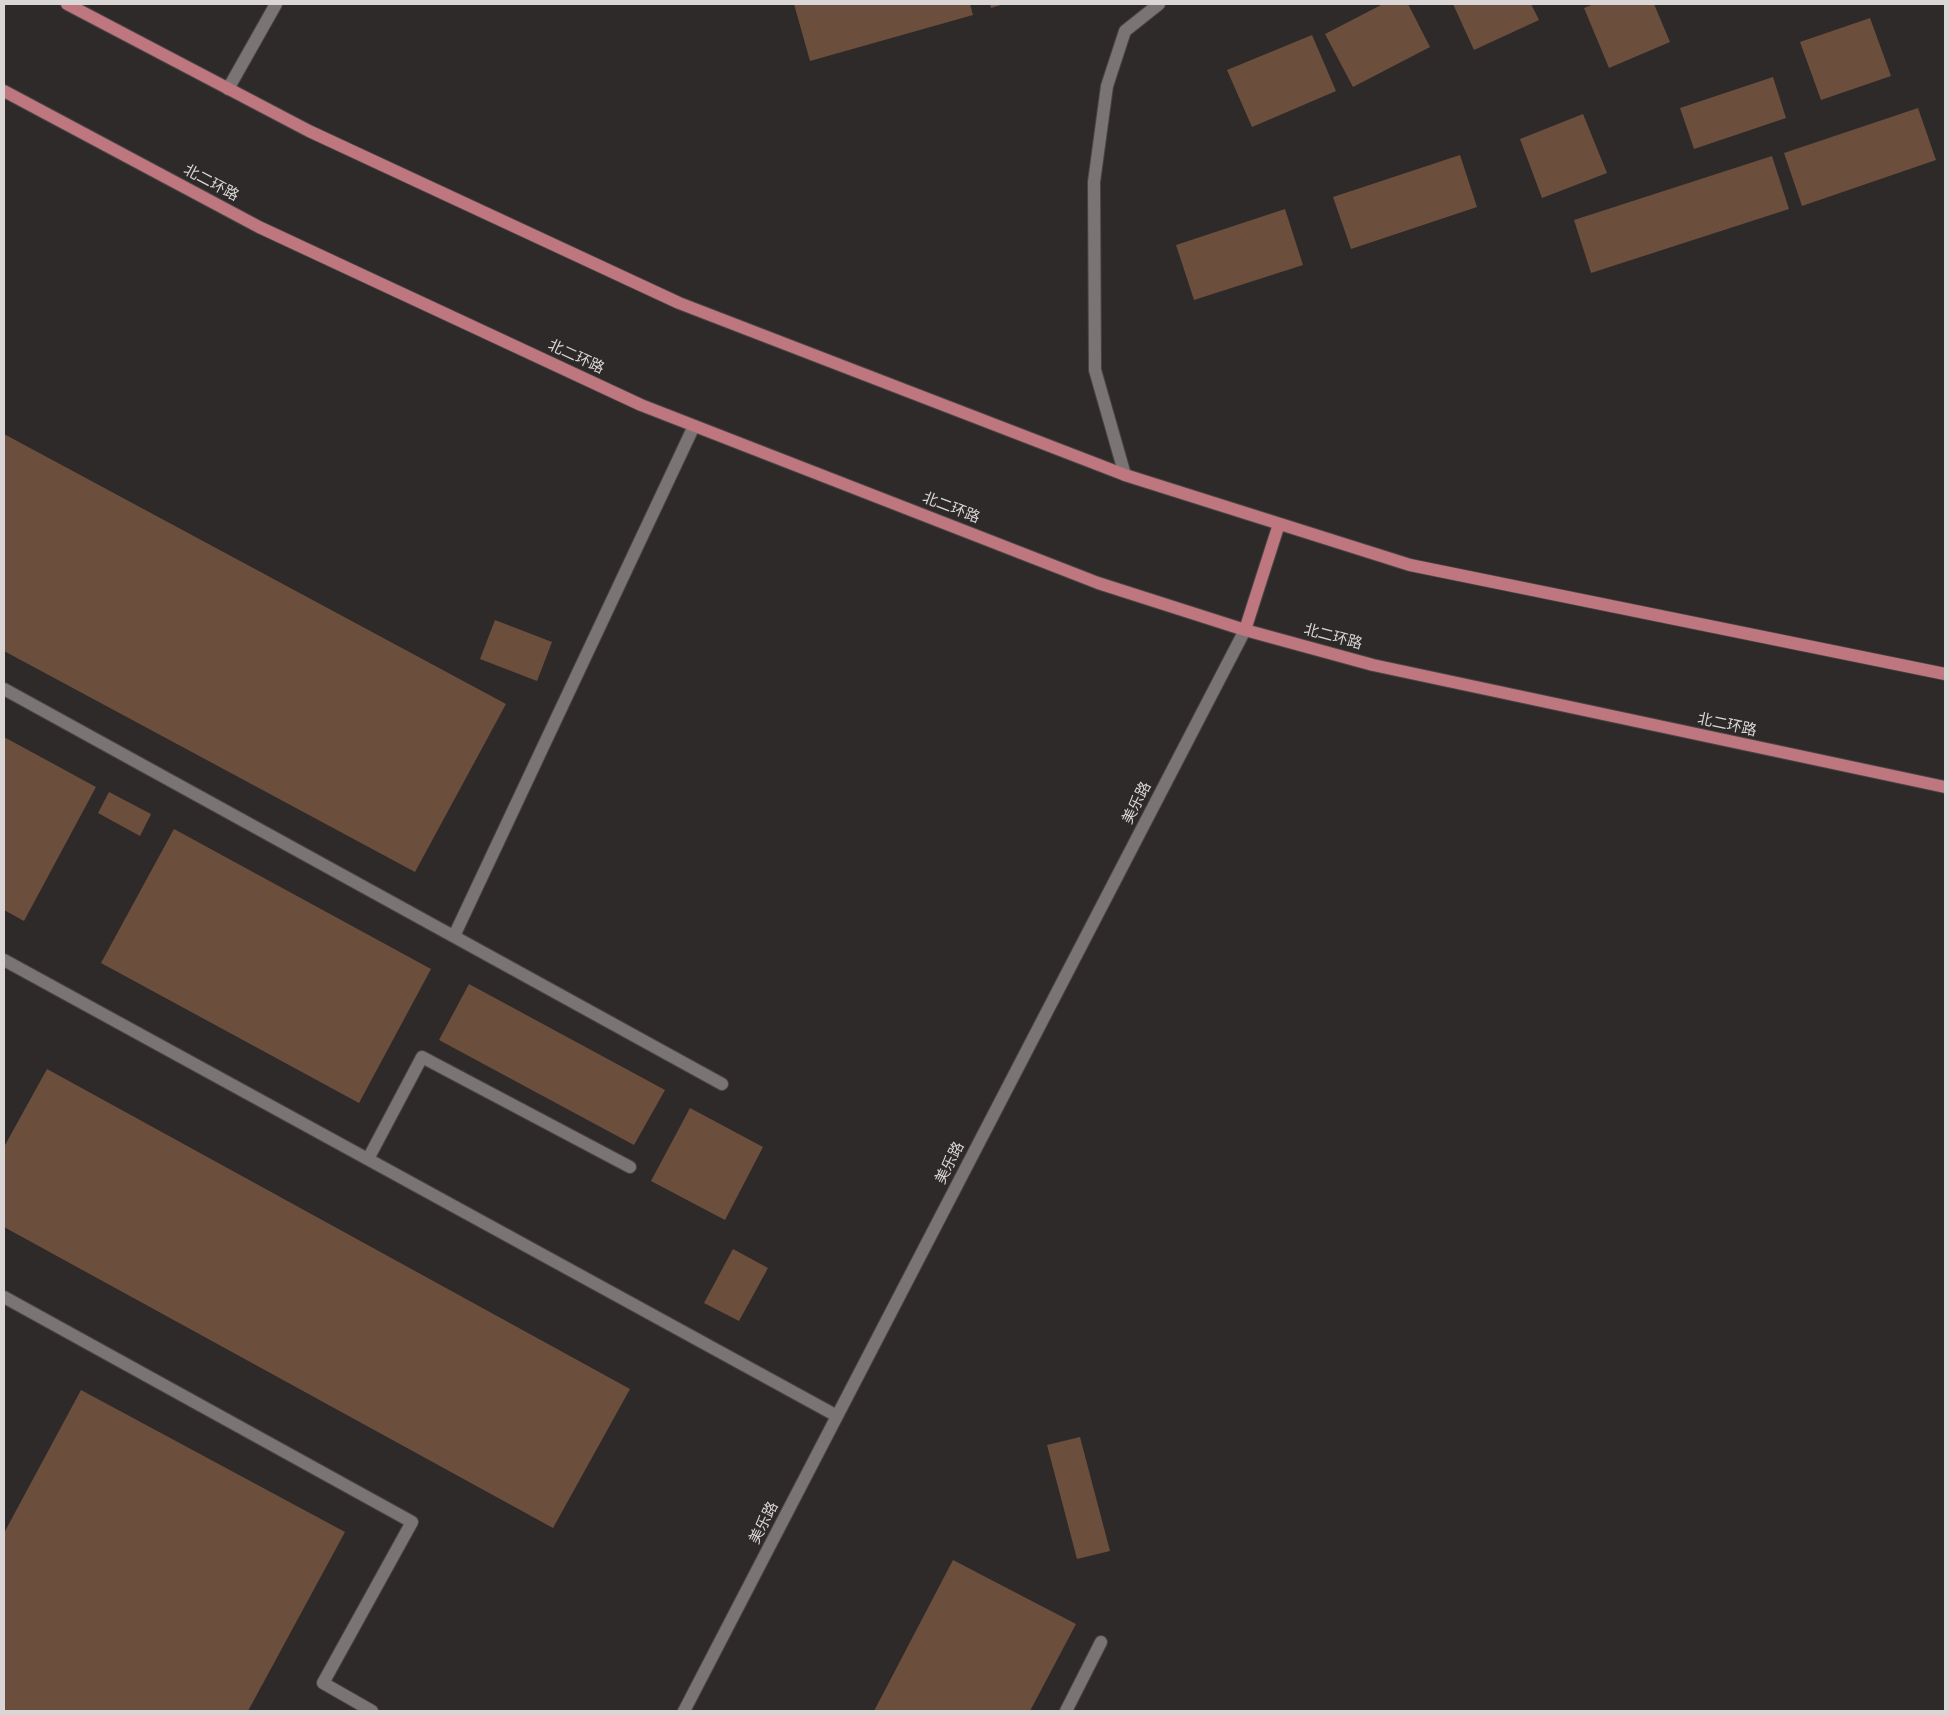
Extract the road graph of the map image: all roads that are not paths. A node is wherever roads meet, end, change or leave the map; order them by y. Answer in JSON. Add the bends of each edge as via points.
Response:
{"nodes":[{"id":1,"x":67,"y":4,"type":"edge"},
{"id":2,"x":276,"y":4,"type":"edge"},
{"id":3,"x":1159,"y":4,"type":"edge"},
{"id":4,"x":228,"y":89,"type":"junction"},
{"id":5,"x":4,"y":92,"type":"edge"},
{"id":6,"x":694,"y":426,"type":"junction"},
{"id":7,"x":1125,"y":475,"type":"junction"},
{"id":8,"x":1279,"y":524,"type":"junction"},
{"id":9,"x":1245,"y":630,"type":"junction"},
{"id":10,"x":1945,"y":674,"type":"edge"},
{"id":11,"x":4,"y":688,"type":"edge"},
{"id":12,"x":1945,"y":787,"type":"edge"},
{"id":13,"x":454,"y":936,"type":"junction"},
{"id":14,"x":4,"y":960,"type":"edge"},
{"id":15,"x":722,"y":1084,"type":"dead end"},
{"id":16,"x":368,"y":1159,"type":"junction"},
{"id":17,"x":630,"y":1167,"type":"dead end"},
{"id":18,"x":4,"y":1297,"type":"edge"},
{"id":19,"x":837,"y":1416,"type":"junction"},
{"id":20,"x":1101,"y":1642,"type":"dead end"},
{"id":21,"x":372,"y":1711,"type":"edge"},
{"id":22,"x":684,"y":1711,"type":"edge"},
{"id":23,"x":1066,"y":1711,"type":"edge"}],
"edges":[{"from":1,"to":4,"type":"main road"},
{"from":2,"to":4,"type":"street"},
{"from":3,"to":7,"type":"street","via":[[1125,30],[1107,86],[1094,182],[1096,370]]},
{"from":4,"to":7,"type":"main road","via":[[309,131],[679,303]]},
{"from":5,"to":6,"type":"main road","name":"北二环路","via":[[259,227]]},
{"from":6,"to":9,"type":"main road","name":"北二环路","via":[[1098,583]]},
{"from":6,"to":13,"type":"street"},
{"from":7,"to":8,"type":"main road"},
{"from":8,"to":9,"type":"main road"},
{"from":8,"to":10,"type":"main road","via":[[1410,565]]},
{"from":9,"to":12,"type":"main road","name":"北二环路","via":[[1373,665]]},
{"from":9,"to":19,"type":"street","name":"美乐路"},
{"from":11,"to":13,"type":"street"},
{"from":13,"to":15,"type":"street"},
{"from":14,"to":16,"type":"street"},
{"from":16,"to":17,"type":"street","via":[[422,1057]]},
{"from":16,"to":19,"type":"street"},
{"from":18,"to":21,"type":"street","via":[[412,1522],[323,1683]]},
{"from":19,"to":22,"type":"street","name":"美乐路"},
{"from":20,"to":23,"type":"street"}]}
